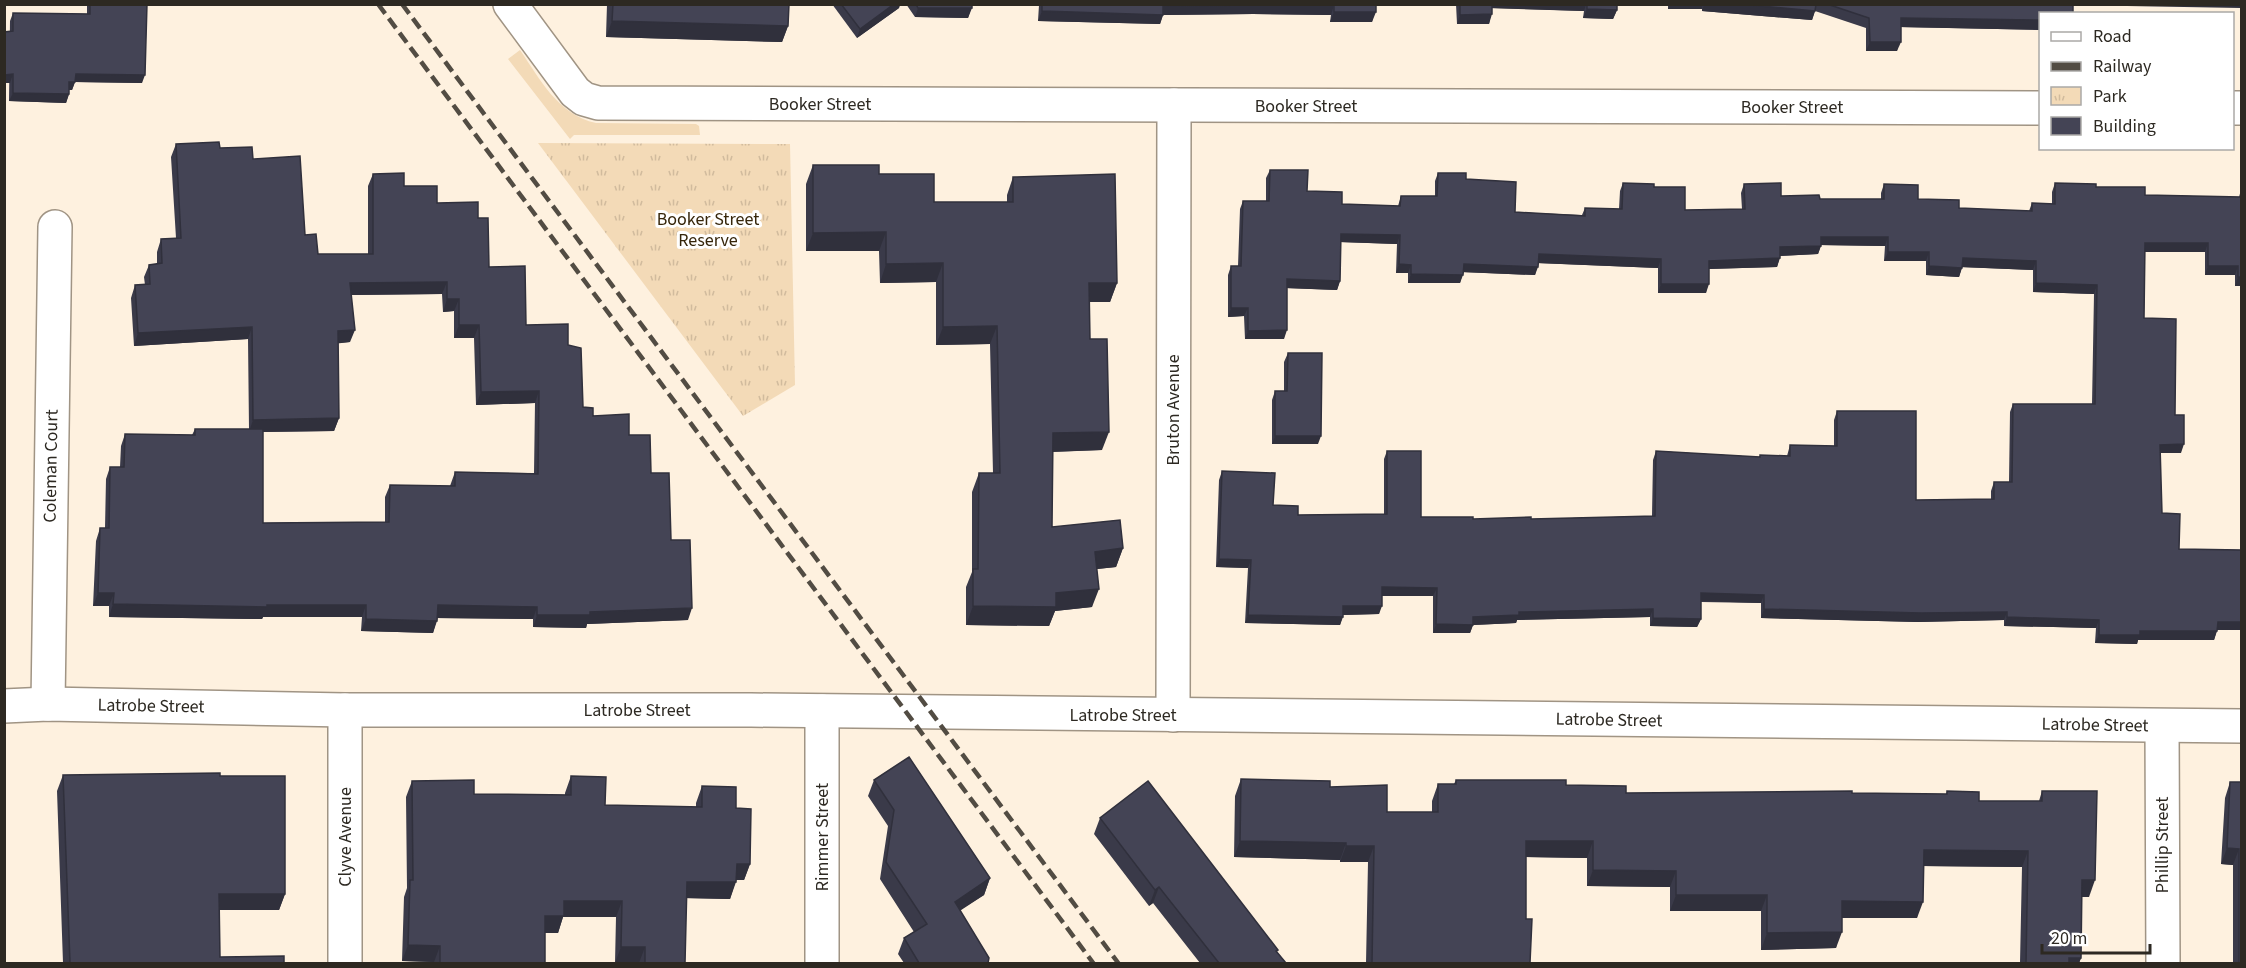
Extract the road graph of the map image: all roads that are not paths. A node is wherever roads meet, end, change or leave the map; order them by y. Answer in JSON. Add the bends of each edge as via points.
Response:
{"nodes":[{"id":1,"x":510,"y":4,"type":"edge"},
{"id":2,"x":1174,"y":105,"type":"junction"},
{"id":3,"x":2039,"y":108,"type":"edge"},
{"id":4,"x":55,"y":227,"type":"dead end"},
{"id":5,"x":48,"y":704,"type":"junction"},
{"id":6,"x":4,"y":706,"type":"edge"},
{"id":7,"x":345,"y":710,"type":"junction"},
{"id":8,"x":822,"y":711,"type":"junction"},
{"id":9,"x":1173,"y":715,"type":"junction"},
{"id":10,"x":2162,"y":726,"type":"junction"},
{"id":11,"x":2241,"y":726,"type":"edge"},
{"id":12,"x":345,"y":963,"type":"edge"},
{"id":13,"x":822,"y":963,"type":"edge"},
{"id":14,"x":2163,"y":963,"type":"edge"}],
"edges":[{"from":1,"to":2,"type":"street","name":"Booker Street","via":[[575,92],[598,103]]},
{"from":2,"to":3,"type":"street","name":"Booker Street"},
{"from":2,"to":9,"type":"street","name":"Bruton Avenue"},
{"from":4,"to":5,"type":"street","name":"Coleman Court"},
{"from":5,"to":6,"type":"street","name":"Latrobe Street"},
{"from":5,"to":7,"type":"street","name":"Latrobe Street"},
{"from":7,"to":8,"type":"street","name":"Latrobe Street"},
{"from":7,"to":12,"type":"street","name":"Clyve Avenue"},
{"from":8,"to":9,"type":"street","name":"Latrobe Street"},
{"from":8,"to":13,"type":"street","name":"Rimmer Street"},
{"from":9,"to":10,"type":"street","name":"Latrobe Street"},
{"from":10,"to":11,"type":"street","name":"Latrobe Street"},
{"from":10,"to":14,"type":"street","name":"Phillip Street"}]}
